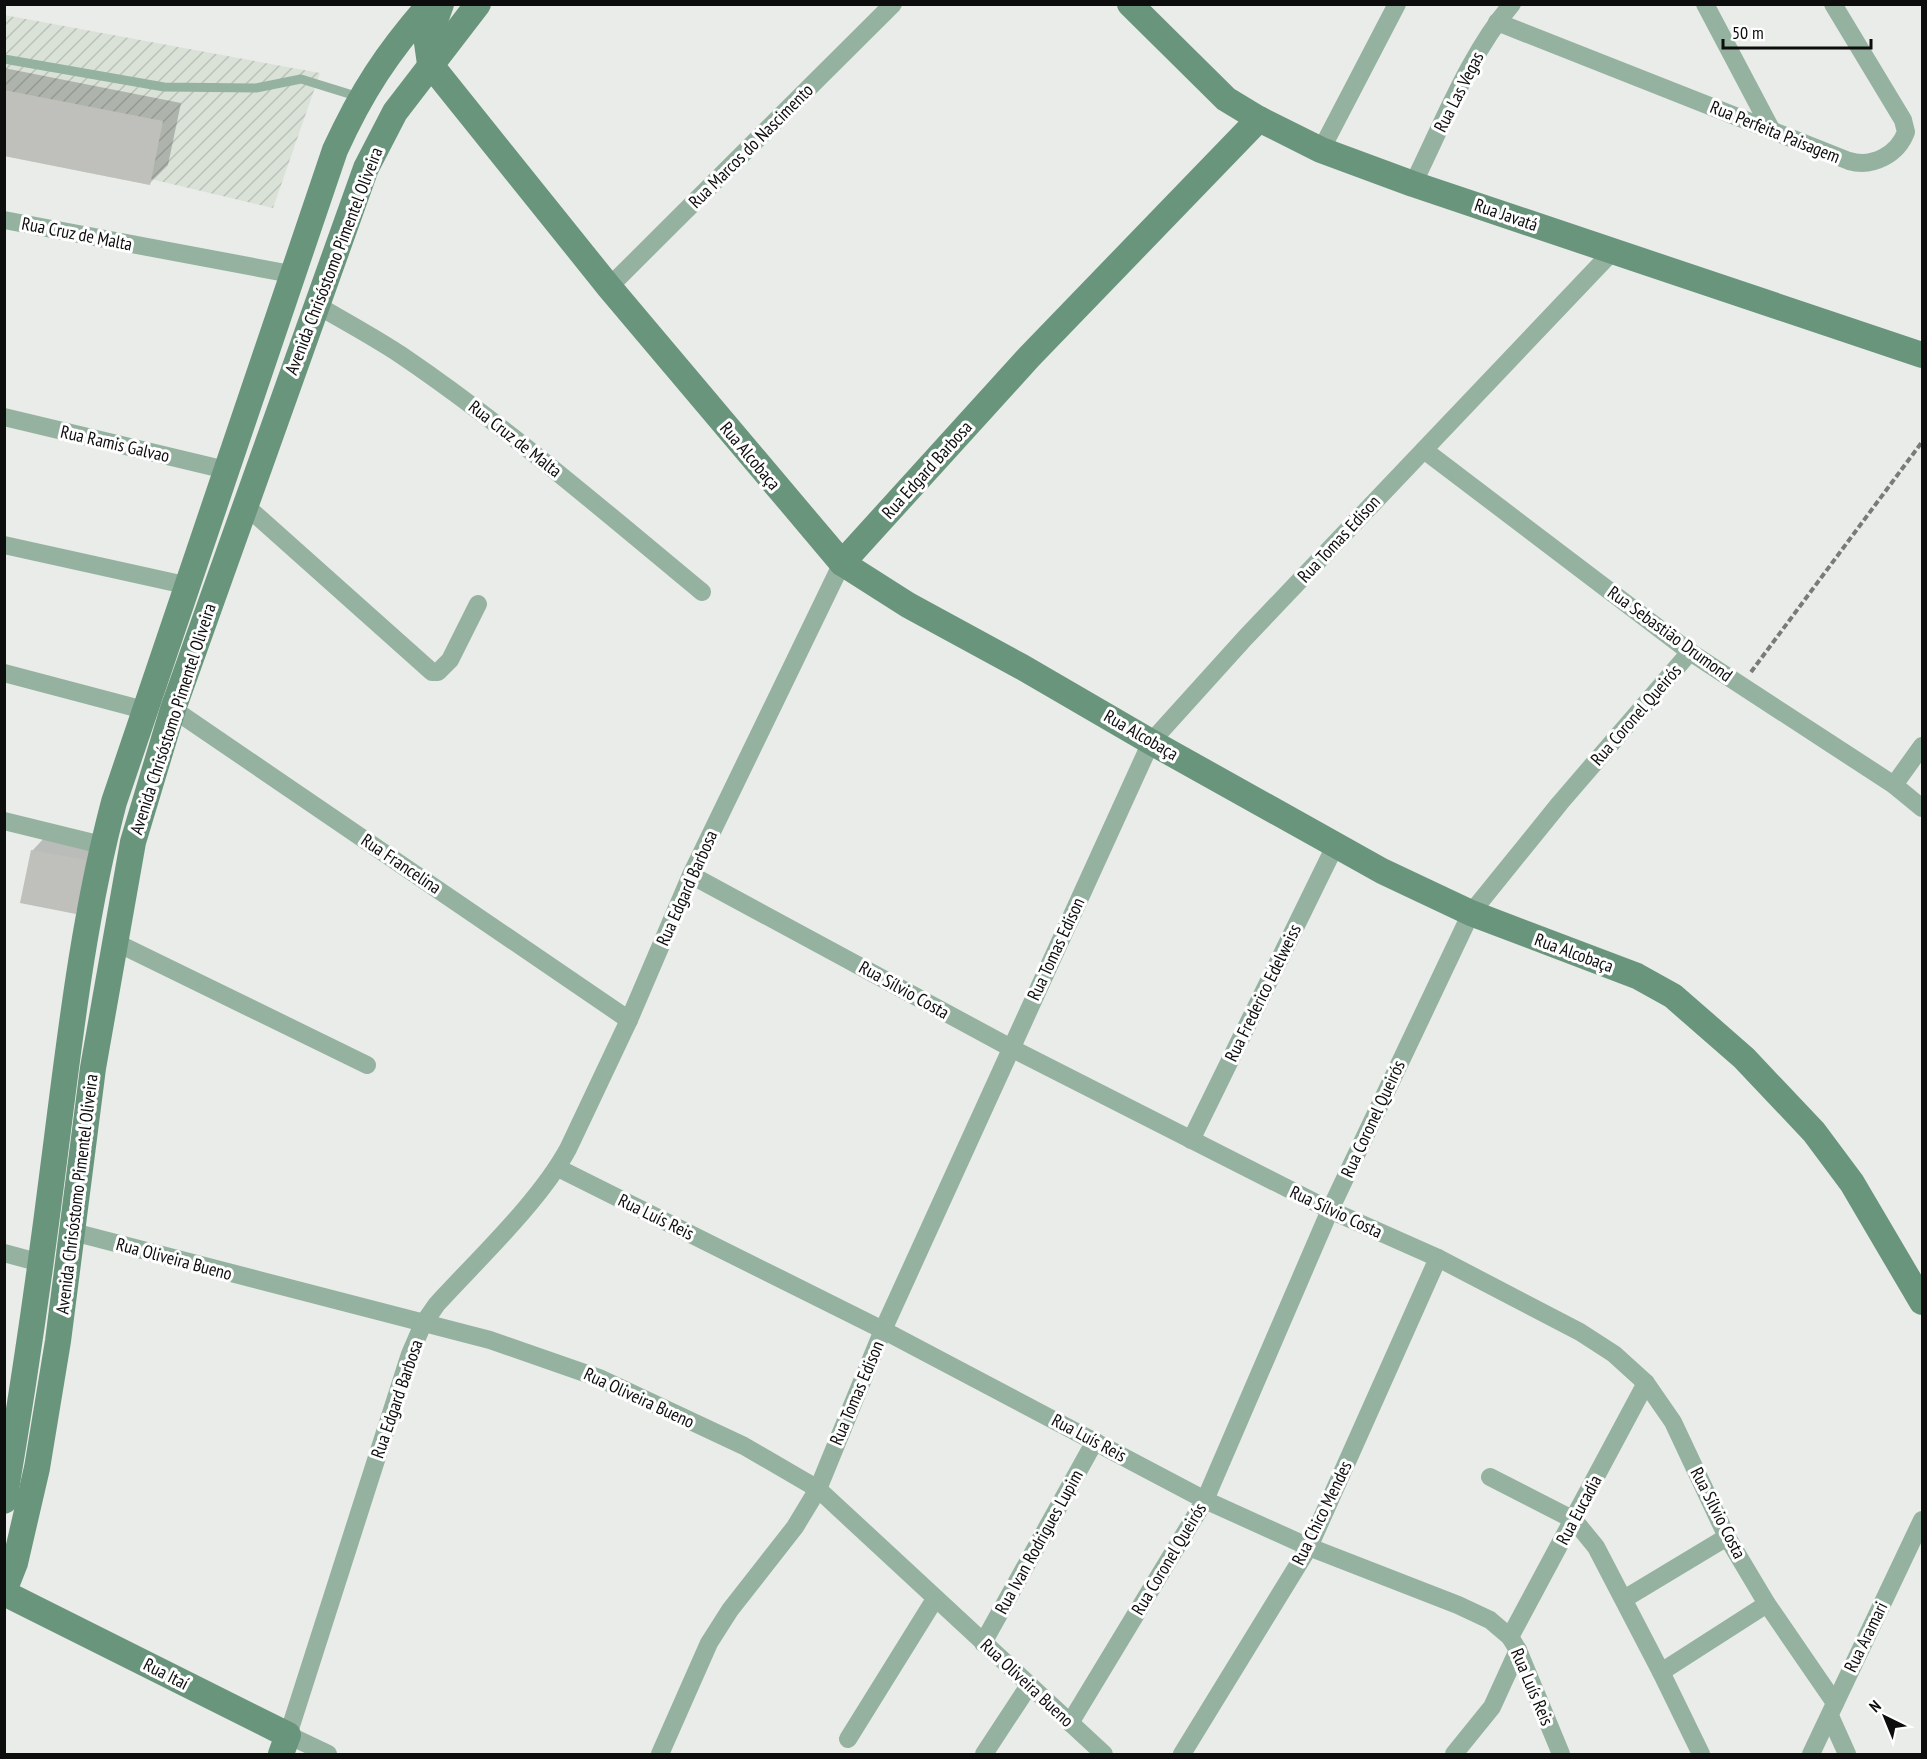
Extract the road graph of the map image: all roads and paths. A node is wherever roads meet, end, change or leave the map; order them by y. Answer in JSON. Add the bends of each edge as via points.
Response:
{"nodes":[{"id":1,"x":429,"y":4,"type":"edge"},
{"id":2,"x":441,"y":4,"type":"edge"},
{"id":3,"x":478,"y":4,"type":"edge"},
{"id":4,"x":893,"y":4,"type":"edge"},
{"id":5,"x":1130,"y":4,"type":"edge"},
{"id":6,"x":1397,"y":4,"type":"edge"},
{"id":7,"x":1512,"y":4,"type":"edge"},
{"id":8,"x":1705,"y":4,"type":"edge"},
{"id":9,"x":1833,"y":4,"type":"edge"},
{"id":10,"x":1497,"y":22,"type":"junction"},
{"id":11,"x":4,"y":59,"type":"edge"},
{"id":12,"x":430,"y":64,"type":"junction"},
{"id":13,"x":360,"y":97,"type":"junction"},
{"id":14,"x":1259,"y":119,"type":"junction"},
{"id":15,"x":1771,"y":129,"type":"junction"},
{"id":16,"x":1321,"y":150,"type":"junction"},
{"id":17,"x":1413,"y":184,"type":"junction"},
{"id":18,"x":4,"y":220,"type":"edge"},
{"id":19,"x":1612,"y":252,"type":"junction"},
{"id":20,"x":291,"y":274,"type":"junction"},
{"id":21,"x":609,"y":287,"type":"junction"},
{"id":22,"x":315,"y":304,"type":"junction"},
{"id":23,"x":1923,"y":355,"type":"edge"},
{"id":24,"x":4,"y":417,"type":"edge"},
{"id":25,"x":1923,"y":442,"type":"edge"},
{"id":26,"x":1424,"y":450,"type":"junction"},
{"id":27,"x":226,"y":470,"type":"junction"},
{"id":28,"x":246,"y":506,"type":"junction"},
{"id":29,"x":4,"y":545,"type":"edge"},
{"id":30,"x":842,"y":563,"type":"junction"},
{"id":31,"x":185,"y":585,"type":"junction"},
{"id":32,"x":702,"y":592,"type":"dead end"},
{"id":33,"x":478,"y":604,"type":"dead end"},
{"id":34,"x":1690,"y":652,"type":"junction"},
{"id":35,"x":4,"y":673,"type":"edge"},
{"id":36,"x":1741,"y":685,"type":"junction"},
{"id":37,"x":173,"y":709,"type":"junction"},
{"id":38,"x":144,"y":710,"type":"junction"},
{"id":39,"x":1151,"y":742,"type":"junction"},
{"id":40,"x":1923,"y":746,"type":"edge"},
{"id":41,"x":1894,"y":784,"type":"junction"},
{"id":42,"x":1923,"y":808,"type":"edge"},
{"id":43,"x":4,"y":821,"type":"edge"},
{"id":44,"x":102,"y":845,"type":"junction"},
{"id":45,"x":1335,"y":846,"type":"junction"},
{"id":46,"x":691,"y":875,"type":"junction"},
{"id":47,"x":1471,"y":913,"type":"junction"},
{"id":48,"x":113,"y":941,"type":"junction"},
{"id":49,"x":629,"y":1020,"type":"junction"},
{"id":50,"x":1011,"y":1048,"type":"junction"},
{"id":51,"x":367,"y":1065,"type":"dead end"},
{"id":52,"x":1191,"y":1140,"type":"junction"},
{"id":53,"x":558,"y":1168,"type":"junction"},
{"id":54,"x":1330,"y":1210,"type":"junction"},
{"id":55,"x":73,"y":1232,"type":"junction"},
{"id":56,"x":4,"y":1253,"type":"edge"},
{"id":57,"x":1438,"y":1258,"type":"junction"},
{"id":58,"x":41,"y":1263,"type":"junction"},
{"id":59,"x":1923,"y":1302,"type":"edge"},
{"id":60,"x":423,"y":1324,"type":"junction"},
{"id":61,"x":883,"y":1330,"type":"junction"},
{"id":62,"x":1646,"y":1383,"type":"junction"},
{"id":63,"x":1095,"y":1441,"type":"junction"},
{"id":64,"x":1490,"y":1476,"type":"dead end"},
{"id":65,"x":818,"y":1489,"type":"junction"},
{"id":66,"x":1205,"y":1500,"type":"junction"},
{"id":67,"x":4,"y":1501,"type":"edge"},
{"id":68,"x":1574,"y":1520,"type":"junction"},
{"id":69,"x":1923,"y":1520,"type":"edge"},
{"id":70,"x":1728,"y":1537,"type":"junction"},
{"id":71,"x":1309,"y":1546,"type":"junction"},
{"id":72,"x":4,"y":1592,"type":"edge"},
{"id":73,"x":935,"y":1599,"type":"junction"},
{"id":74,"x":1624,"y":1599,"type":"junction"},
{"id":75,"x":1767,"y":1604,"type":"junction"},
{"id":76,"x":983,"y":1643,"type":"junction"},
{"id":77,"x":1514,"y":1643,"type":"junction"},
{"id":78,"x":1661,"y":1672,"type":"junction"},
{"id":79,"x":1028,"y":1686,"type":"junction"},
{"id":80,"x":1832,"y":1710,"type":"junction"},
{"id":81,"x":1070,"y":1723,"type":"junction"},
{"id":82,"x":848,"y":1739,"type":"dead end"},
{"id":83,"x":284,"y":1745,"type":"edge"},
{"id":84,"x":328,"y":1755,"type":"edge"},
{"id":85,"x":660,"y":1755,"type":"edge"},
{"id":86,"x":984,"y":1755,"type":"edge"},
{"id":87,"x":1104,"y":1755,"type":"edge"},
{"id":88,"x":1182,"y":1755,"type":"edge"},
{"id":89,"x":1454,"y":1755,"type":"edge"},
{"id":90,"x":1561,"y":1755,"type":"edge"},
{"id":91,"x":1701,"y":1755,"type":"edge"},
{"id":92,"x":1811,"y":1755,"type":"edge"},
{"id":93,"x":1847,"y":1755,"type":"edge"}],
"edges":[{"from":1,"to":13,"type":"main road","name":"Avenida Chrisóstomo Pimentel Oliveira"},
{"from":2,"to":12,"type":"main road","via":[[427,43]]},
{"from":3,"to":12,"type":"main road","name":"Avenida Chrisóstomo Pimentel Oliveira"},
{"from":4,"to":21,"type":"street","name":"Rua Marcos do Nascimento"},
{"from":5,"to":14,"type":"main road","name":"Rua Javatá","via":[[1209,84]]},
{"from":6,"to":16,"type":"street"},
{"from":7,"to":10,"type":"street","name":"Rua Las Vegas"},
{"from":8,"to":15,"type":"street"},
{"from":9,"to":15,"type":"street","name":"Rua Perfeita Paisagem","via":[[1903,120],[1904,138],[1885,156],[1859,164]]},
{"from":10,"to":15,"type":"street","name":"Rua Perfeita Paisagem"},
{"from":10,"to":17,"type":"street","name":"Rua Las Vegas"},
{"from":11,"to":13,"type":"lane","via":[[164,87],[256,88],[301,79]]},
{"from":12,"to":21,"type":"main road","name":"Rua Alcobaça"},
{"from":12,"to":22,"type":"main road","name":"Avenida Chrisóstomo Pimentel Oliveira","via":[[395,112],[366,168]]},
{"from":13,"to":20,"type":"main road","name":"Avenida Chrisóstomo Pimentel Oliveira","via":[[335,150]]},
{"from":14,"to":16,"type":"main road","name":"Rua Javatá"},
{"from":14,"to":30,"type":"main road","name":"Rua Edgard Barbosa","via":[[1029,357]]},
{"from":16,"to":17,"type":"main road","name":"Rua Javatá"},
{"from":17,"to":19,"type":"main road","name":"Rua Javatá"},
{"from":18,"to":20,"type":"street","name":"Rua Cruz de Malta"},
{"from":19,"to":23,"type":"main road","name":"Rua Javatá"},
{"from":19,"to":26,"type":"street","name":"Rua Tomas Edison"},
{"from":20,"to":27,"type":"main road","name":"Avenida Chrisóstomo Pimentel Oliveira"},
{"from":21,"to":30,"type":"main road","name":"Rua Alcobaça"},
{"from":22,"to":28,"type":"main road","name":"Avenida Chrisóstomo Pimentel Oliveira"},
{"from":22,"to":32,"type":"street","name":"Rua Cruz de Malta","via":[[400,354],[471,405]]},
{"from":24,"to":27,"type":"street","name":"Rua Ramis Galvao"},
{"from":25,"to":36,"type":"path"},
{"from":26,"to":34,"type":"street","name":"Rua Sebastião Drumond"},
{"from":26,"to":39,"type":"street","name":"Rua Tomas Edison"},
{"from":27,"to":31,"type":"main road","name":"Avenida Chrisóstomo Pimentel Oliveira"},
{"from":28,"to":33,"type":"street","via":[[432,672],[438,672],[450,660]]},
{"from":28,"to":37,"type":"main road","name":"Avenida Chrisóstomo Pimentel Oliveira"},
{"from":29,"to":31,"type":"street"},
{"from":30,"to":39,"type":"main road","name":"Rua Alcobaça","via":[[908,605]]},
{"from":30,"to":46,"type":"street","name":"Rua Edgard Barbosa"},
{"from":31,"to":38,"type":"main road","name":"Avenida Chrisóstomo Pimentel Oliveira"},
{"from":34,"to":36,"type":"street","name":"Rua Sebastião Drumond"},
{"from":34,"to":47,"type":"street","name":"Rua Coronel Queirós"},
{"from":35,"to":38,"type":"street"},
{"from":36,"to":41,"type":"street","name":"Rua Sebastião Drumond"},
{"from":37,"to":48,"type":"main road","name":"Avenida Chrisóstomo Pimentel Oliveira","via":[[133,843]]},
{"from":37,"to":49,"type":"street","name":"Rua Francelina"},
{"from":38,"to":44,"type":"main road","name":"Avenida Chrisóstomo Pimentel Oliveira"},
{"from":39,"to":45,"type":"main road","name":"Rua Alcobaça"},
{"from":39,"to":50,"type":"street","name":"Rua Tomas Edison"},
{"from":40,"to":41,"type":"street"},
{"from":41,"to":42,"type":"street","name":"Rua Sebastião Drumond"},
{"from":43,"to":44,"type":"street"},
{"from":44,"to":58,"type":"main road","name":"Avenida Chrisóstomo Pimentel Oliveira","via":[[68,1041]]},
{"from":45,"to":47,"type":"main road","name":"Rua Alcobaça"},
{"from":45,"to":52,"type":"street","name":"Rua Frederico Edelweiss"},
{"from":46,"to":49,"type":"street","name":"Rua Edgard Barbosa"},
{"from":46,"to":50,"type":"street","name":"Rua Sílvio Costa"},
{"from":47,"to":54,"type":"street","name":"Rua Coronel Queirós"},
{"from":47,"to":59,"type":"main road","name":"Rua Alcobaça","via":[[1637,976],[1672,996],[1715,1030],[1814,1131],[1852,1183]]},
{"from":48,"to":51,"type":"street"},
{"from":48,"to":55,"type":"main road","name":"Avenida Chrisóstomo Pimentel Oliveira"},
{"from":49,"to":53,"type":"street","name":"Rua Edgard Barbosa"},
{"from":50,"to":52,"type":"street","name":"Rua Sílvio Costa"},
{"from":50,"to":61,"type":"street","name":"Rua Tomas Edison"},
{"from":52,"to":54,"type":"street","name":"Rua Sílvio Costa"},
{"from":53,"to":60,"type":"street","name":"Rua Edgard Barbosa"},
{"from":53,"to":61,"type":"street","name":"Rua Luís Reis"},
{"from":54,"to":57,"type":"street","name":"Rua Sílvio Costa"},
{"from":54,"to":66,"type":"street","name":"Rua Coronel Queirós"},
{"from":55,"to":60,"type":"street","name":"Rua Oliveira Bueno"},
{"from":55,"to":72,"type":"main road","name":"Avenida Chrisóstomo Pimentel Oliveira","via":[[37,1468],[15,1563]]},
{"from":56,"to":58,"type":"street"},
{"from":57,"to":62,"type":"street","name":"Rua Sílvio Costa","via":[[1580,1332],[1614,1354]]},
{"from":57,"to":71,"type":"street","name":"Rua Chico Mendes"},
{"from":58,"to":67,"type":"main road","name":"Avenida Chrisóstomo Pimentel Oliveira"},
{"from":60,"to":65,"type":"street","name":"Rua Oliveira Bueno","via":[[490,1340],[599,1378],[744,1446]]},
{"from":60,"to":83,"type":"street","name":"Rua Edgard Barbosa"},
{"from":61,"to":63,"type":"street","name":"Rua Luís Reis"},
{"from":61,"to":65,"type":"street","name":"Rua Tomas Edison"},
{"from":62,"to":68,"type":"street","name":"Rua Eucadia"},
{"from":62,"to":70,"type":"street","name":"Rua Sílvio Costa","via":[[1673,1422]]},
{"from":63,"to":66,"type":"street","name":"Rua Luís Reis"},
{"from":63,"to":76,"type":"street","name":"Rua Ivan Rodrigues Lupim"},
{"from":64,"to":68,"type":"street"},
{"from":65,"to":73,"type":"street","name":"Rua Oliveira Bueno"},
{"from":65,"to":85,"type":"street","name":"Rua Tomas Edison","via":[[795,1527],[709,1643]]},
{"from":66,"to":71,"type":"street","name":"Rua Luís Reis"},
{"from":66,"to":81,"type":"street","name":"Rua Coronel Queirós"},
{"from":68,"to":74,"type":"street","via":[[1596,1547]]},
{"from":68,"to":77,"type":"street","name":"Rua Eucadia"},
{"from":69,"to":80,"type":"street","name":"Rua Aramari"},
{"from":70,"to":74,"type":"street"},
{"from":70,"to":75,"type":"street","name":"Rua Sílvio Costa"},
{"from":71,"to":77,"type":"street","name":"Rua Luís Reis","via":[[1490,1620]]},
{"from":71,"to":88,"type":"street","name":"Rua Chico Mendes"},
{"from":72,"to":83,"type":"main road","name":"Rua Itaí"},
{"from":73,"to":76,"type":"street","name":"Rua Oliveira Bueno"},
{"from":73,"to":82,"type":"street"},
{"from":74,"to":78,"type":"street"},
{"from":75,"to":78,"type":"street"},
{"from":75,"to":80,"type":"street","name":"Rua Sílvio Costa"},
{"from":76,"to":79,"type":"street","name":"Rua Oliveira Bueno"},
{"from":77,"to":89,"type":"street","name":"Rua Eucadia","via":[[1492,1707]]},
{"from":77,"to":90,"type":"street","name":"Rua Luís Reis"},
{"from":78,"to":91,"type":"street"},
{"from":79,"to":81,"type":"street","name":"Rua Oliveira Bueno"},
{"from":79,"to":86,"type":"street"},
{"from":80,"to":92,"type":"street","name":"Rua Aramari"},
{"from":80,"to":93,"type":"street","name":"Rua Sílvio Costa"},
{"from":81,"to":87,"type":"street","name":"Rua Oliveira Bueno"},
{"from":83,"to":84,"type":"street","name":"Rua Itaí"}]}
